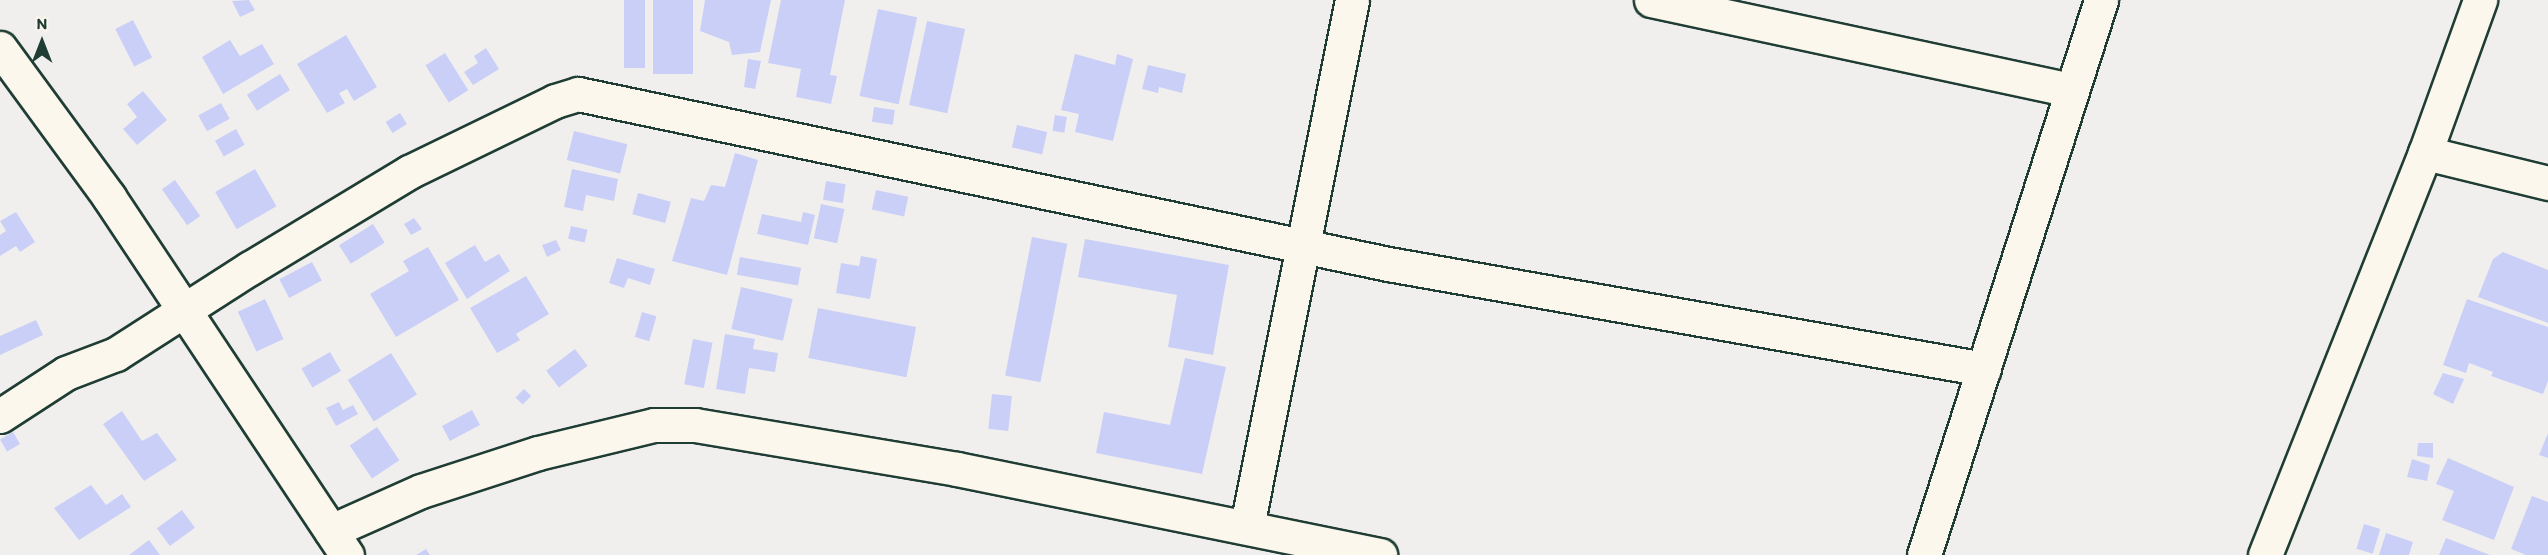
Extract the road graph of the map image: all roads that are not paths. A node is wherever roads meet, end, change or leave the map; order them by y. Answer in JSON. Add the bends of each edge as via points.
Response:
{"nodes":[{"id":1,"x":1352,"y":0,"type":"edge"},
{"id":2,"x":1651,"y":0,"type":"edge"},
{"id":3,"x":2101,"y":0,"type":"edge"},
{"id":4,"x":2480,"y":0,"type":"edge"},
{"id":5,"x":0,"y":48,"type":"edge"},
{"id":6,"x":2070,"y":90,"type":"junction"},
{"id":7,"x":2425,"y":153,"type":"junction"},
{"id":8,"x":2548,"y":183,"type":"edge"},
{"id":9,"x":1303,"y":243,"type":"junction"},
{"id":10,"x":184,"y":309,"type":"junction"},
{"id":11,"x":1984,"y":369,"type":"junction"},
{"id":12,"x":0,"y":416,"type":"edge"},
{"id":13,"x":1247,"y":526,"type":"junction"},
{"id":14,"x":339,"y":543,"type":"edge"},
{"id":15,"x":1380,"y":555,"type":"edge"},
{"id":16,"x":1924,"y":555,"type":"edge"},
{"id":17,"x":2265,"y":555,"type":"edge"}],
"edges":[{"from":1,"to":9,"type":"street"},
{"from":2,"to":6,"type":"street"},
{"from":3,"to":6,"type":"street"},
{"from":4,"to":7,"type":"street"},
{"from":5,"to":10,"type":"street","via":[[109,196]]},
{"from":6,"to":11,"type":"street"},
{"from":7,"to":8,"type":"street"},
{"from":7,"to":17,"type":"street"},
{"from":9,"to":10,"type":"street","via":[[578,94],[555,101],[409,172]]},
{"from":9,"to":11,"type":"street","via":[[1388,264]]},
{"from":9,"to":13,"type":"street"},
{"from":10,"to":12,"type":"street","via":[[116,354],[66,374]]},
{"from":10,"to":14,"type":"street"},
{"from":11,"to":16,"type":"street"},
{"from":13,"to":14,"type":"street","via":[[957,469],[696,425],[654,425],[538,453],[421,491]]},
{"from":13,"to":15,"type":"street"}]}
